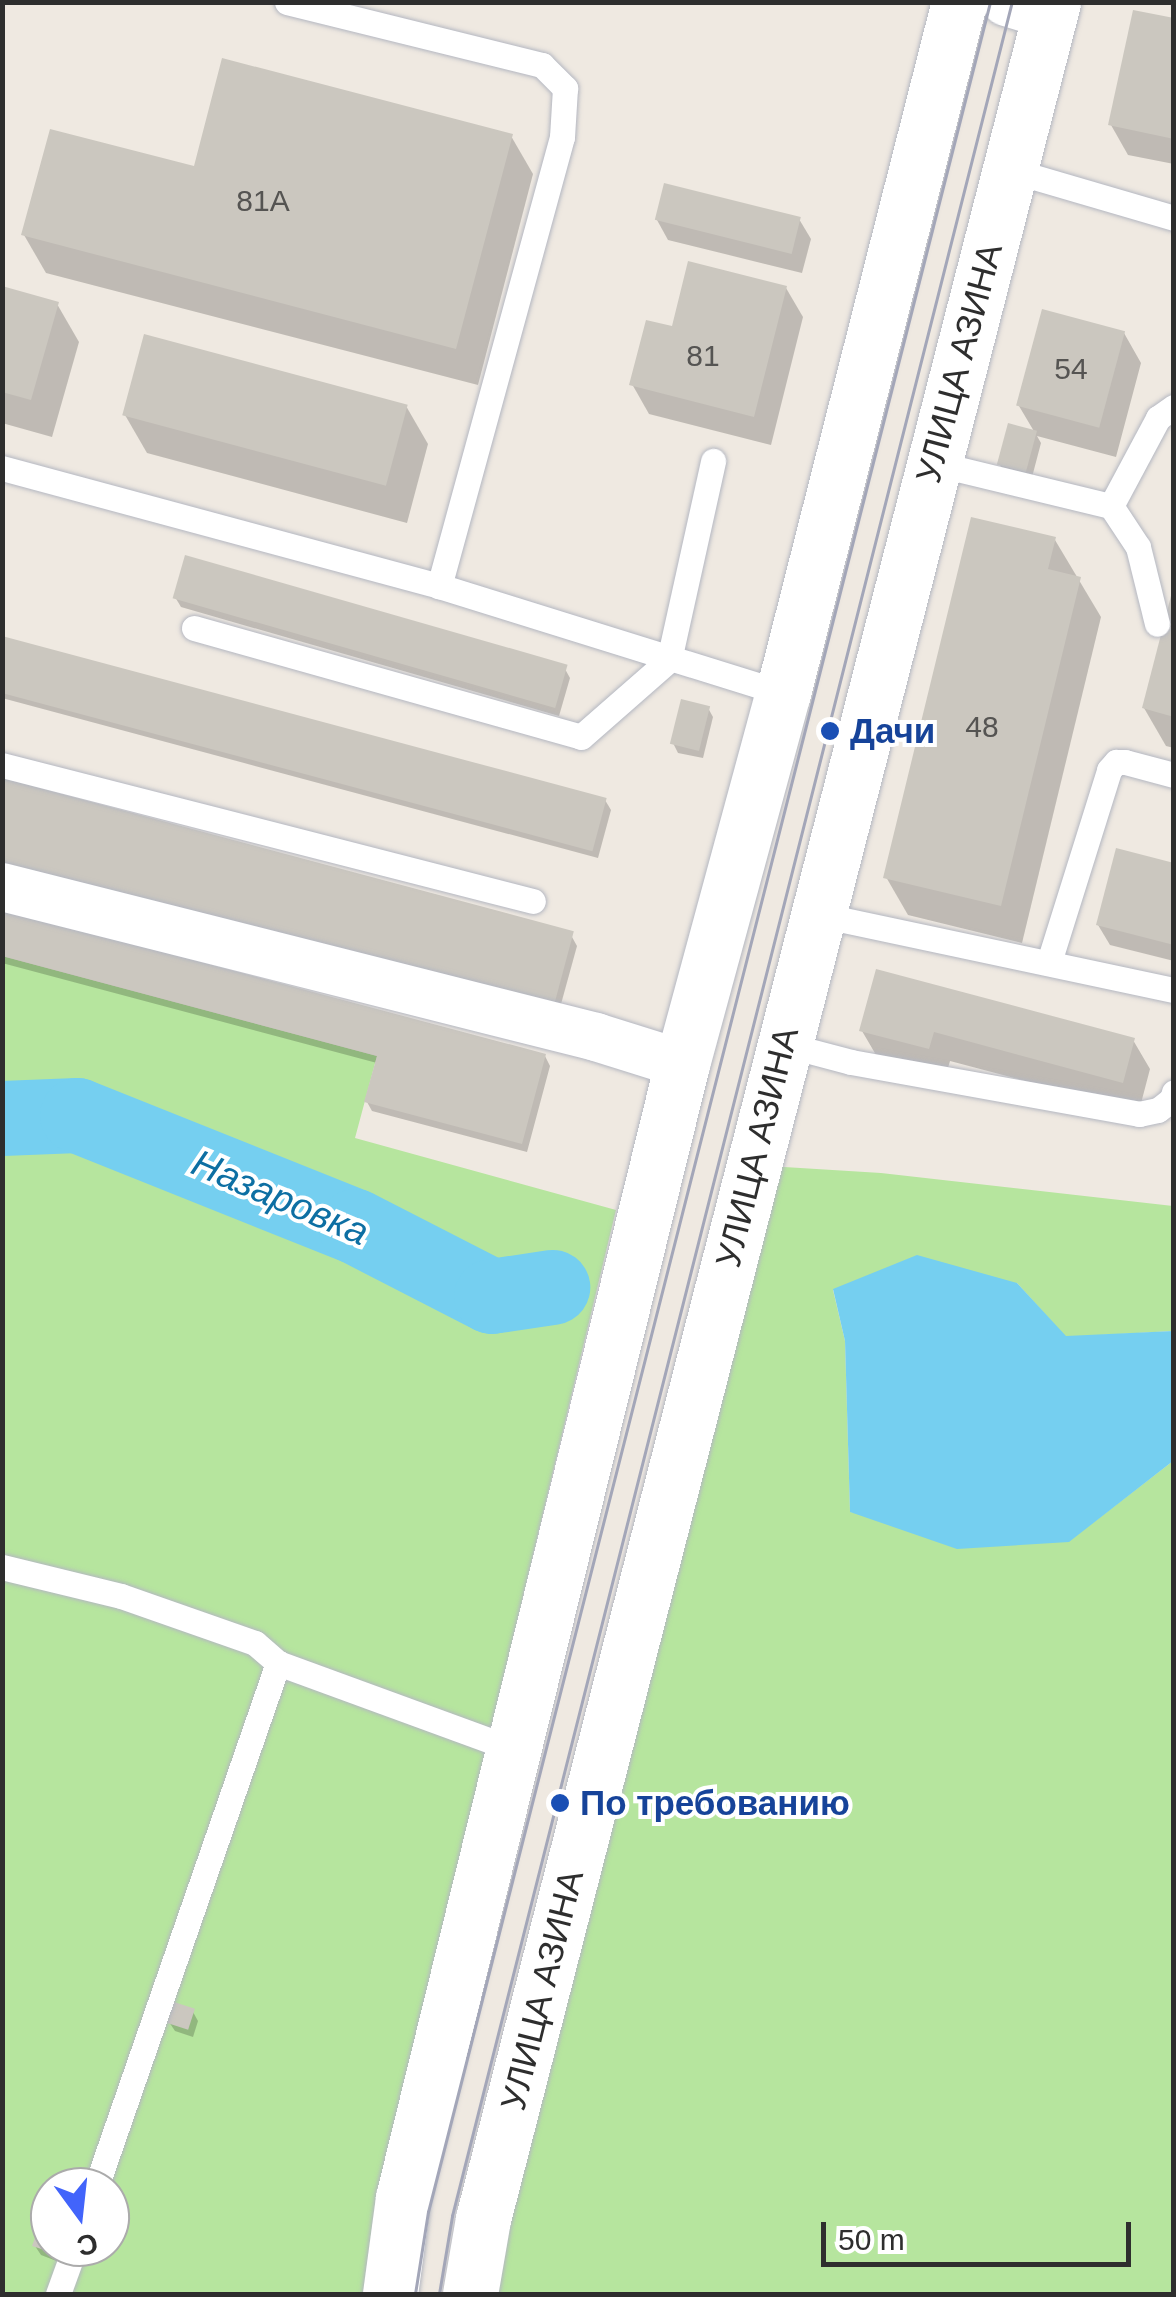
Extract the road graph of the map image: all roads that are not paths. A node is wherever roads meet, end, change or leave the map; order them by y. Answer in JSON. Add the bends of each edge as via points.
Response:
{"nodes":[{"id":1,"x":287,"y":2,"type":"edge"},
{"id":2,"x":959,"y":2,"type":"edge"},
{"id":3,"x":1036,"y":6,"type":"edge"},
{"id":4,"x":1010,"y":170,"type":"junction"},
{"id":5,"x":1174,"y":218,"type":"edge"},
{"id":6,"x":1174,"y":407,"type":"edge"},
{"id":7,"x":713,"y":461,"type":"dead end"},
{"id":8,"x":933,"y":463,"type":"junction"},
{"id":9,"x":2,"y":468,"type":"edge"},
{"id":10,"x":1111,"y":506,"type":"junction"},
{"id":11,"x":439,"y":586,"type":"junction"},
{"id":12,"x":1157,"y":624,"type":"dead end"},
{"id":13,"x":194,"y":628,"type":"dead end"},
{"id":14,"x":670,"y":660,"type":"junction"},
{"id":15,"x":782,"y":693,"type":"junction"},
{"id":16,"x":2,"y":765,"type":"edge"},
{"id":17,"x":1174,"y":775,"type":"edge"},
{"id":18,"x":2,"y":886,"type":"edge"},
{"id":19,"x":533,"y":900,"type":"dead end"},
{"id":20,"x":816,"y":914,"type":"junction"},
{"id":21,"x":1049,"y":962,"type":"junction"},
{"id":22,"x":1174,"y":990,"type":"edge"},
{"id":23,"x":783,"y":1044,"type":"junction"},
{"id":24,"x":682,"y":1064,"type":"junction"},
{"id":25,"x":1174,"y":1092,"type":"edge"},
{"id":26,"x":2,"y":1567,"type":"edge"},
{"id":27,"x":278,"y":1663,"type":"junction"},
{"id":28,"x":516,"y":1750,"type":"junction"},
{"id":29,"x":103,"y":2167,"type":"edge"},
{"id":30,"x":67,"y":2267,"type":"edge"},
{"id":31,"x":58,"y":2294,"type":"edge"},
{"id":32,"x":390,"y":2294,"type":"edge"},
{"id":33,"x":470,"y":2294,"type":"edge"}],
"edges":[{"from":1,"to":11,"type":"lane","via":[[542,65],[564,88],[562,137]]},
{"from":2,"to":15,"type":"street"},
{"from":3,"to":4,"type":"street","name":"УЛИЦА АЗИНА"},
{"from":4,"to":5,"type":"lane"},
{"from":4,"to":8,"type":"street","name":"УЛИЦА АЗИНА"},
{"from":6,"to":10,"type":"lane","via":[[1158,418]]},
{"from":7,"to":14,"type":"lane"},
{"from":8,"to":10,"type":"lane"},
{"from":8,"to":20,"type":"street","name":"УЛИЦА АЗИНА"},
{"from":9,"to":11,"type":"lane"},
{"from":10,"to":12,"type":"lane","via":[[1138,547]]},
{"from":11,"to":14,"type":"lane"},
{"from":13,"to":14,"type":"lane","via":[[581,738]]},
{"from":14,"to":15,"type":"lane"},
{"from":15,"to":24,"type":"street"},
{"from":16,"to":19,"type":"lane"},
{"from":17,"to":21,"type":"lane","via":[[1125,762],[1109,770]]},
{"from":18,"to":24,"type":"street"},
{"from":20,"to":21,"type":"lane"},
{"from":20,"to":23,"type":"street","name":"УЛИЦА АЗИНА"},
{"from":21,"to":22,"type":"lane"},
{"from":23,"to":25,"type":"lane","via":[[1139,1114],[1158,1110]]},
{"from":23,"to":33,"type":"street","name":"УЛИЦА АЗИНА"},
{"from":24,"to":28,"type":"street"},
{"from":26,"to":27,"type":"lane","via":[[121,1596],[255,1643]]},
{"from":27,"to":28,"type":"lane"},
{"from":27,"to":29,"type":"lane"},
{"from":28,"to":32,"type":"street","via":[[404,2198]]},
{"from":30,"to":31,"type":"lane"}]}
